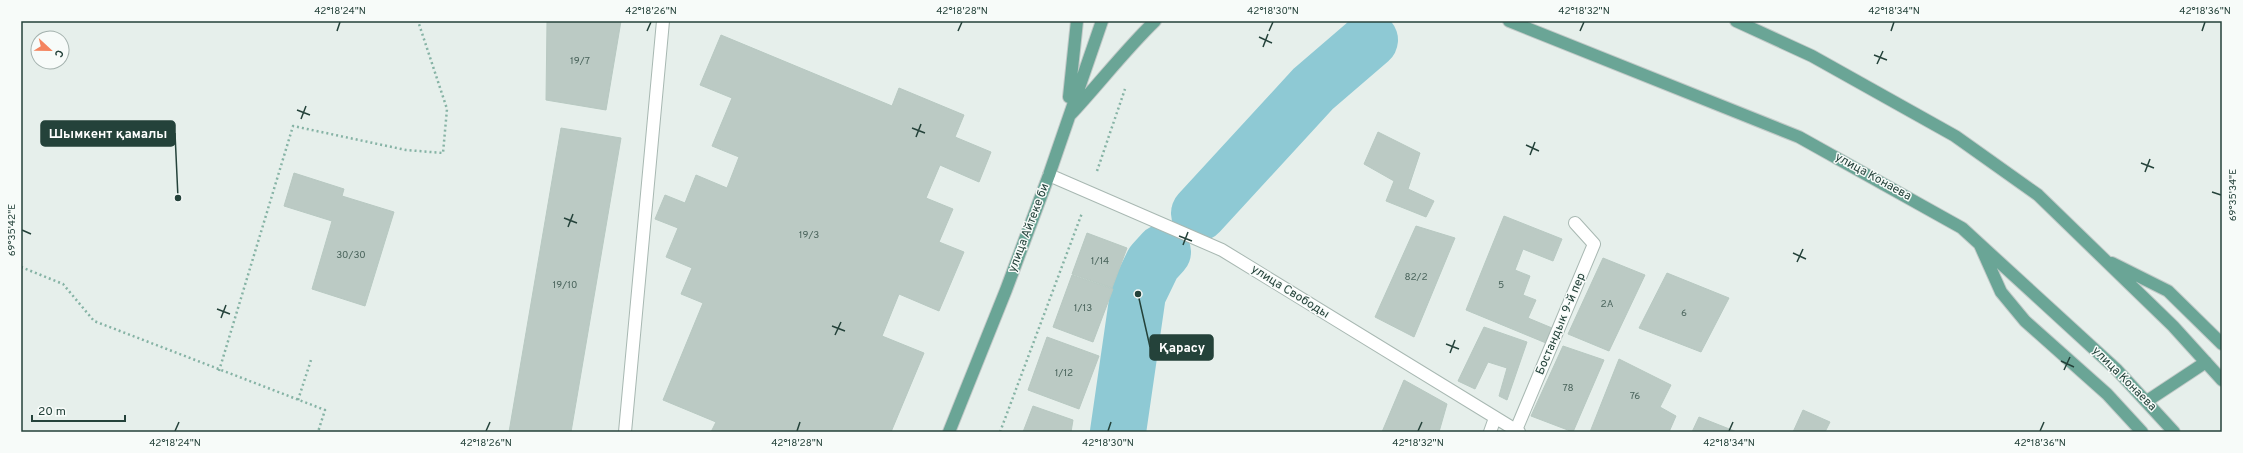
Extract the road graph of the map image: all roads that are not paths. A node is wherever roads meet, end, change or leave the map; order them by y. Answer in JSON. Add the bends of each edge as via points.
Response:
{"nodes":[{"id":1,"x":663,"y":21,"type":"edge"},
{"id":2,"x":1078,"y":21,"type":"edge"},
{"id":3,"x":1102,"y":21,"type":"edge"},
{"id":4,"x":1155,"y":21,"type":"edge"},
{"id":5,"x":1510,"y":21,"type":"edge"},
{"id":6,"x":1736,"y":21,"type":"edge"},
{"id":7,"x":1067,"y":118,"type":"junction"},
{"id":8,"x":1049,"y":175,"type":"junction"},
{"id":9,"x":1575,"y":223,"type":"dead end"},
{"id":10,"x":1978,"y":241,"type":"junction"},
{"id":11,"x":2101,"y":257,"type":"junction"},
{"id":12,"x":2222,"y":344,"type":"edge"},
{"id":13,"x":2206,"y":362,"type":"junction"},
{"id":14,"x":2222,"y":380,"type":"edge"},
{"id":15,"x":2147,"y":401,"type":"junction"},
{"id":16,"x":1495,"y":418,"type":"junction"},
{"id":17,"x":1517,"y":431,"type":"edge"},
{"id":18,"x":625,"y":432,"type":"edge"},
{"id":19,"x":949,"y":432,"type":"edge"},
{"id":20,"x":1490,"y":432,"type":"edge"},
{"id":21,"x":2142,"y":432,"type":"edge"},
{"id":22,"x":2174,"y":432,"type":"edge"}],
"edges":[{"from":1,"to":18,"type":"street"},
{"from":2,"to":7,"type":"main road"},
{"from":3,"to":7,"type":"main road","name":"улица Айтеке би"},
{"from":4,"to":7,"type":"main road"},
{"from":5,"to":10,"type":"main road","name":"улица Конаева","via":[[1799,137],[1936,212]]},
{"from":6,"to":11,"type":"main road","via":[[1812,56],[1955,136],[2038,194]]},
{"from":7,"to":8,"type":"main road","name":"улица Айтеке би"},
{"from":8,"to":16,"type":"street","name":"улица Свободы","via":[[1222,250]]},
{"from":8,"to":19,"type":"main road","name":"улица Айтеке би"},
{"from":9,"to":17,"type":"street","name":"Бостандык 9-й пер","via":[[1594,244]]},
{"from":10,"to":15,"type":"main road","name":"улица Конаева"},
{"from":10,"to":21,"type":"main road","via":[[2001,292],[2025,321],[2107,394]]},
{"from":11,"to":12,"type":"main road","via":[[2168,290]]},
{"from":11,"to":13,"type":"main road","via":[[2173,326]]},
{"from":13,"to":14,"type":"main road"},
{"from":13,"to":15,"type":"main road"},
{"from":15,"to":22,"type":"main road","name":"улица Конаева"},
{"from":16,"to":17,"type":"street","name":"улица Свободы"},
{"from":16,"to":20,"type":"street"}]}
